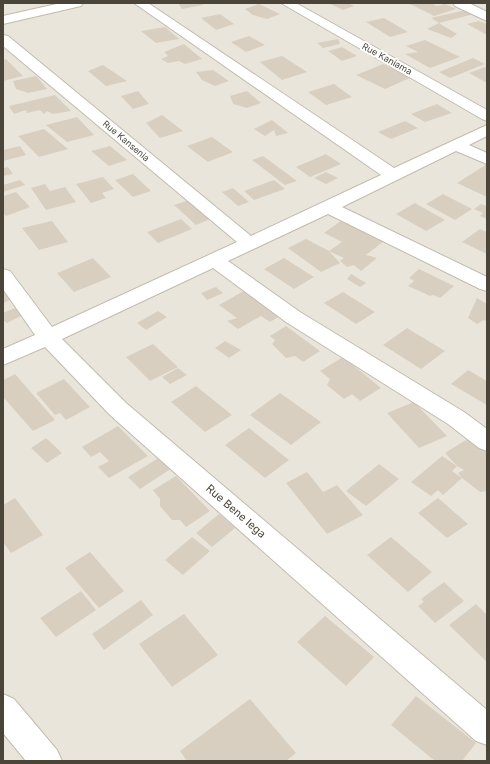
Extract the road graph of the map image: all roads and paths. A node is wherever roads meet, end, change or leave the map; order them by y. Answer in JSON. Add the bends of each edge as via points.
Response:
{"nodes":[{"id":1,"x":77,"y":3,"type":"edge"},
{"id":2,"x":140,"y":3,"type":"edge"},
{"id":3,"x":287,"y":3,"type":"edge"},
{"id":4,"x":459,"y":3,"type":"edge"},
{"id":5,"x":487,"y":17,"type":"edge"},
{"id":6,"x":3,"y":20,"type":"edge"},
{"id":7,"x":3,"y":39,"type":"edge"},
{"id":8,"x":487,"y":116,"type":"edge"},
{"id":9,"x":487,"y":130,"type":"edge"},
{"id":10,"x":455,"y":146,"type":"junction"},
{"id":11,"x":487,"y":159,"type":"edge"},
{"id":12,"x":393,"y":176,"type":"junction"},
{"id":13,"x":328,"y":207,"type":"junction"},
{"id":14,"x":249,"y":243,"type":"junction"},
{"id":15,"x":214,"y":259,"type":"junction"},
{"id":16,"x":3,"y":275,"type":"edge"},
{"id":17,"x":487,"y":285,"type":"edge"},
{"id":18,"x":48,"y":337,"type":"junction"},
{"id":19,"x":3,"y":358,"type":"edge"},
{"id":20,"x":487,"y":442,"type":"edge"},
{"id":21,"x":3,"y":709,"type":"edge"},
{"id":22,"x":487,"y":730,"type":"edge"},
{"id":23,"x":46,"y":761,"type":"edge"}],
"edges":[{"from":1,"to":6,"type":"street"},
{"from":2,"to":12,"type":"street"},
{"from":3,"to":8,"type":"street","name":"Rue Kaniama"},
{"from":4,"to":5,"type":"street"},
{"from":7,"to":14,"type":"street","name":"Rue Kansenia"},
{"from":9,"to":10,"type":"street"},
{"from":10,"to":11,"type":"street"},
{"from":10,"to":12,"type":"street"},
{"from":12,"to":13,"type":"street"},
{"from":13,"to":14,"type":"street"},
{"from":13,"to":17,"type":"street"},
{"from":14,"to":15,"type":"street"},
{"from":15,"to":18,"type":"street"},
{"from":15,"to":20,"type":"street","via":[[293,317],[456,418]]},
{"from":16,"to":18,"type":"street","name":"Rue Bene lega"},
{"from":18,"to":19,"type":"street"},
{"from":18,"to":22,"type":"street","name":"Rue Bene lega","via":[[118,409]]},
{"from":21,"to":23,"type":"street"}]}
